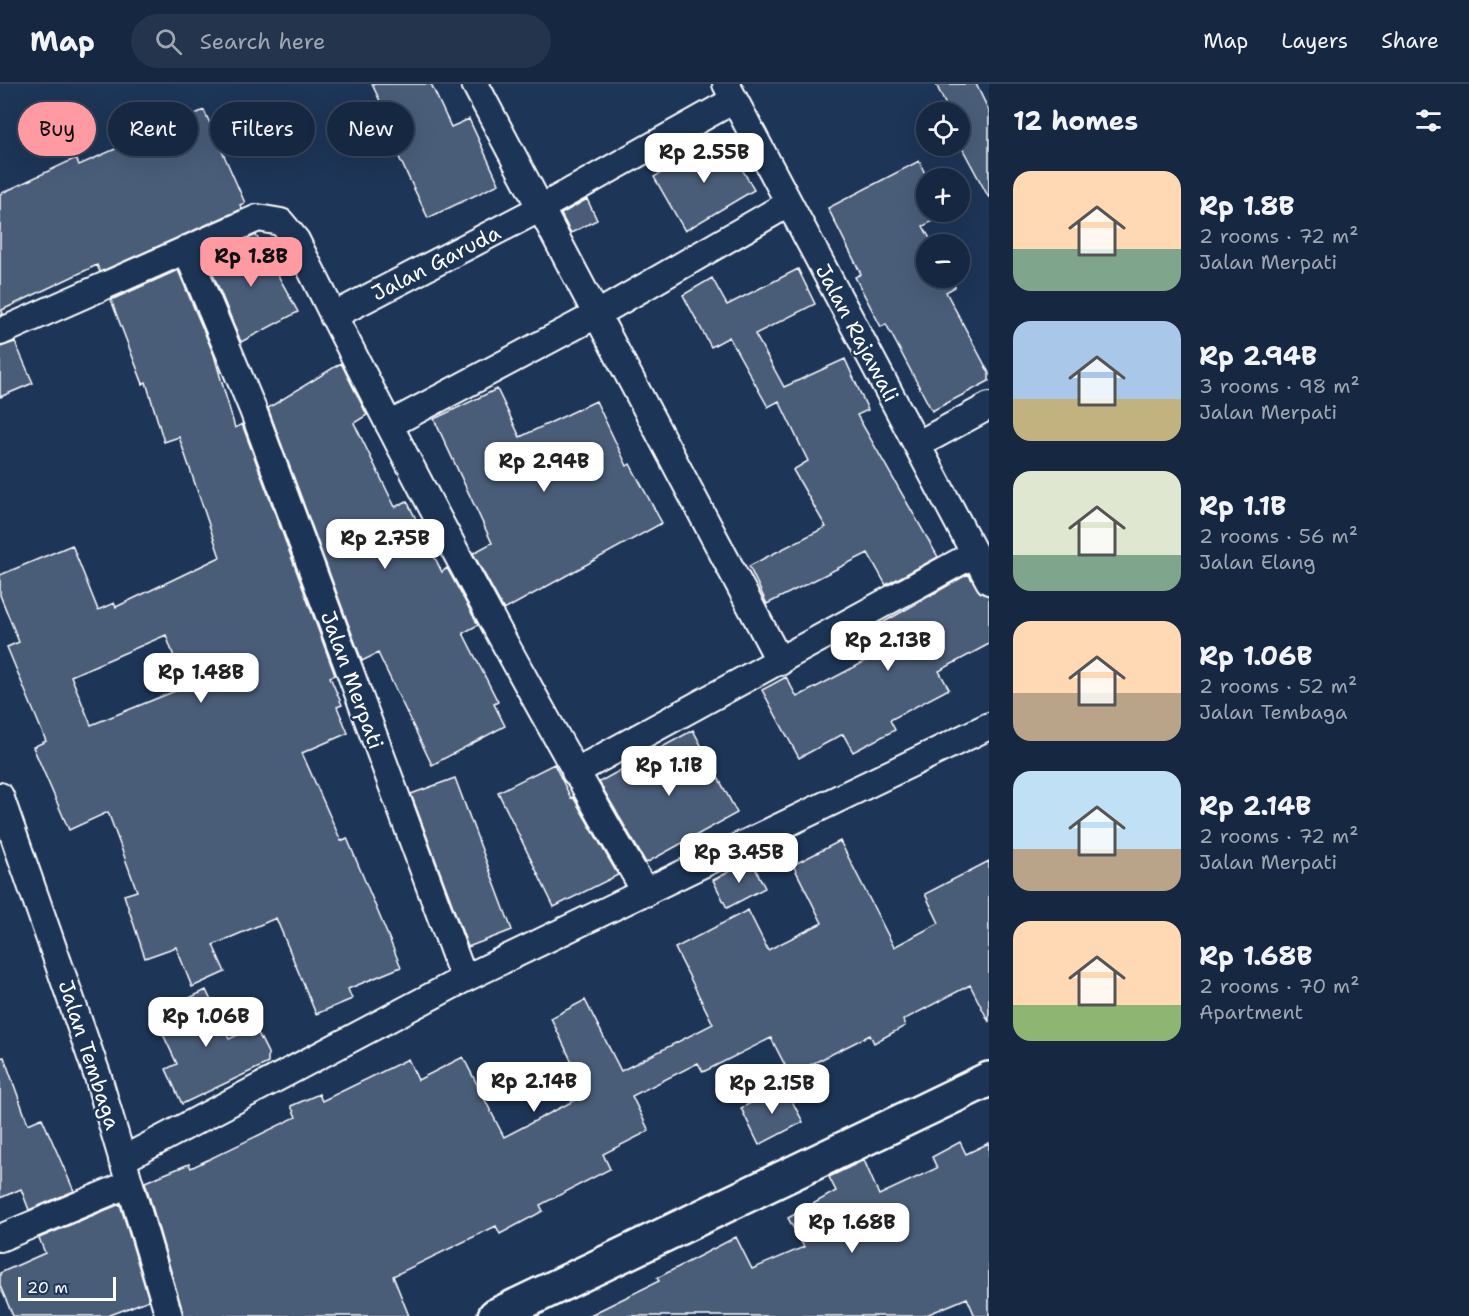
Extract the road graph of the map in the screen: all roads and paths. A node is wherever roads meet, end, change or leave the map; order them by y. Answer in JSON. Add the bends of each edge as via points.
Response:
{"nodes":[{"id":1,"x":475,"y":84,"type":"edge"},
{"id":2,"x":730,"y":92,"type":"edge"},
{"id":3,"x":788,"y":204,"type":"junction"},
{"id":4,"x":539,"y":209,"type":"junction"},
{"id":5,"x":186,"y":249,"type":"junction"},
{"id":6,"x":596,"y":315,"type":"junction"},
{"id":7,"x":333,"y":316,"type":"junction"},
{"id":8,"x":0,"y":332,"type":"edge"},
{"id":9,"x":989,"y":406,"type":"edge"},
{"id":10,"x":389,"y":425,"type":"junction"},
{"id":11,"x":917,"y":445,"type":"junction"},
{"id":12,"x":974,"y":554,"type":"junction"},
{"id":13,"x":989,"y":581,"type":"edge"},
{"id":14,"x":780,"y":662,"type":"junction"},
{"id":15,"x":989,"y":726,"type":"edge"},
{"id":16,"x":575,"y":772,"type":"junction"},
{"id":17,"x":0,"y":796,"type":"edge"},
{"id":18,"x":646,"y":893,"type":"junction"},
{"id":19,"x":464,"y":979,"type":"junction"},
{"id":20,"x":988,"y":1083,"type":"edge"},
{"id":21,"x":126,"y":1172,"type":"junction"},
{"id":22,"x":0,"y":1238,"type":"edge"},
{"id":23,"x":169,"y":1316,"type":"edge"},
{"id":24,"x":495,"y":1316,"type":"edge"}],
"edges":[{"from":1,"to":4,"type":"street"},
{"from":2,"to":3,"type":"street","name":"Jalan Rajawali"},
{"from":2,"to":4,"type":"street","name":"Jalan Garuda"},
{"from":3,"to":6,"type":"street"},
{"from":3,"to":11,"type":"street","name":"Jalan Rajawali"},
{"from":4,"to":6,"type":"street"},
{"from":4,"to":7,"type":"street","name":"Jalan Garuda"},
{"from":5,"to":7,"type":"street","via":[[258,218],[281,222],[296,240]]},
{"from":5,"to":8,"type":"street"},
{"from":5,"to":19,"type":"street","name":"Jalan Merpati","via":[[253,410]]},
{"from":6,"to":10,"type":"street"},
{"from":6,"to":14,"type":"street"},
{"from":7,"to":10,"type":"street"},
{"from":9,"to":11,"type":"street"},
{"from":10,"to":16,"type":"street"},
{"from":11,"to":12,"type":"street","name":"Jalan Rajawali"},
{"from":12,"to":13,"type":"street","name":"Jalan Rajawali"},
{"from":12,"to":14,"type":"street"},
{"from":14,"to":16,"type":"street"},
{"from":15,"to":18,"type":"street"},
{"from":16,"to":18,"type":"street"},
{"from":17,"to":21,"type":"street","name":"Jalan Tembaga","via":[[98,1077]]},
{"from":18,"to":19,"type":"street"},
{"from":19,"to":21,"type":"street"},
{"from":20,"to":24,"type":"main road"},
{"from":21,"to":22,"type":"street"},
{"from":21,"to":23,"type":"street","name":"Jalan Tembaga"}]}
